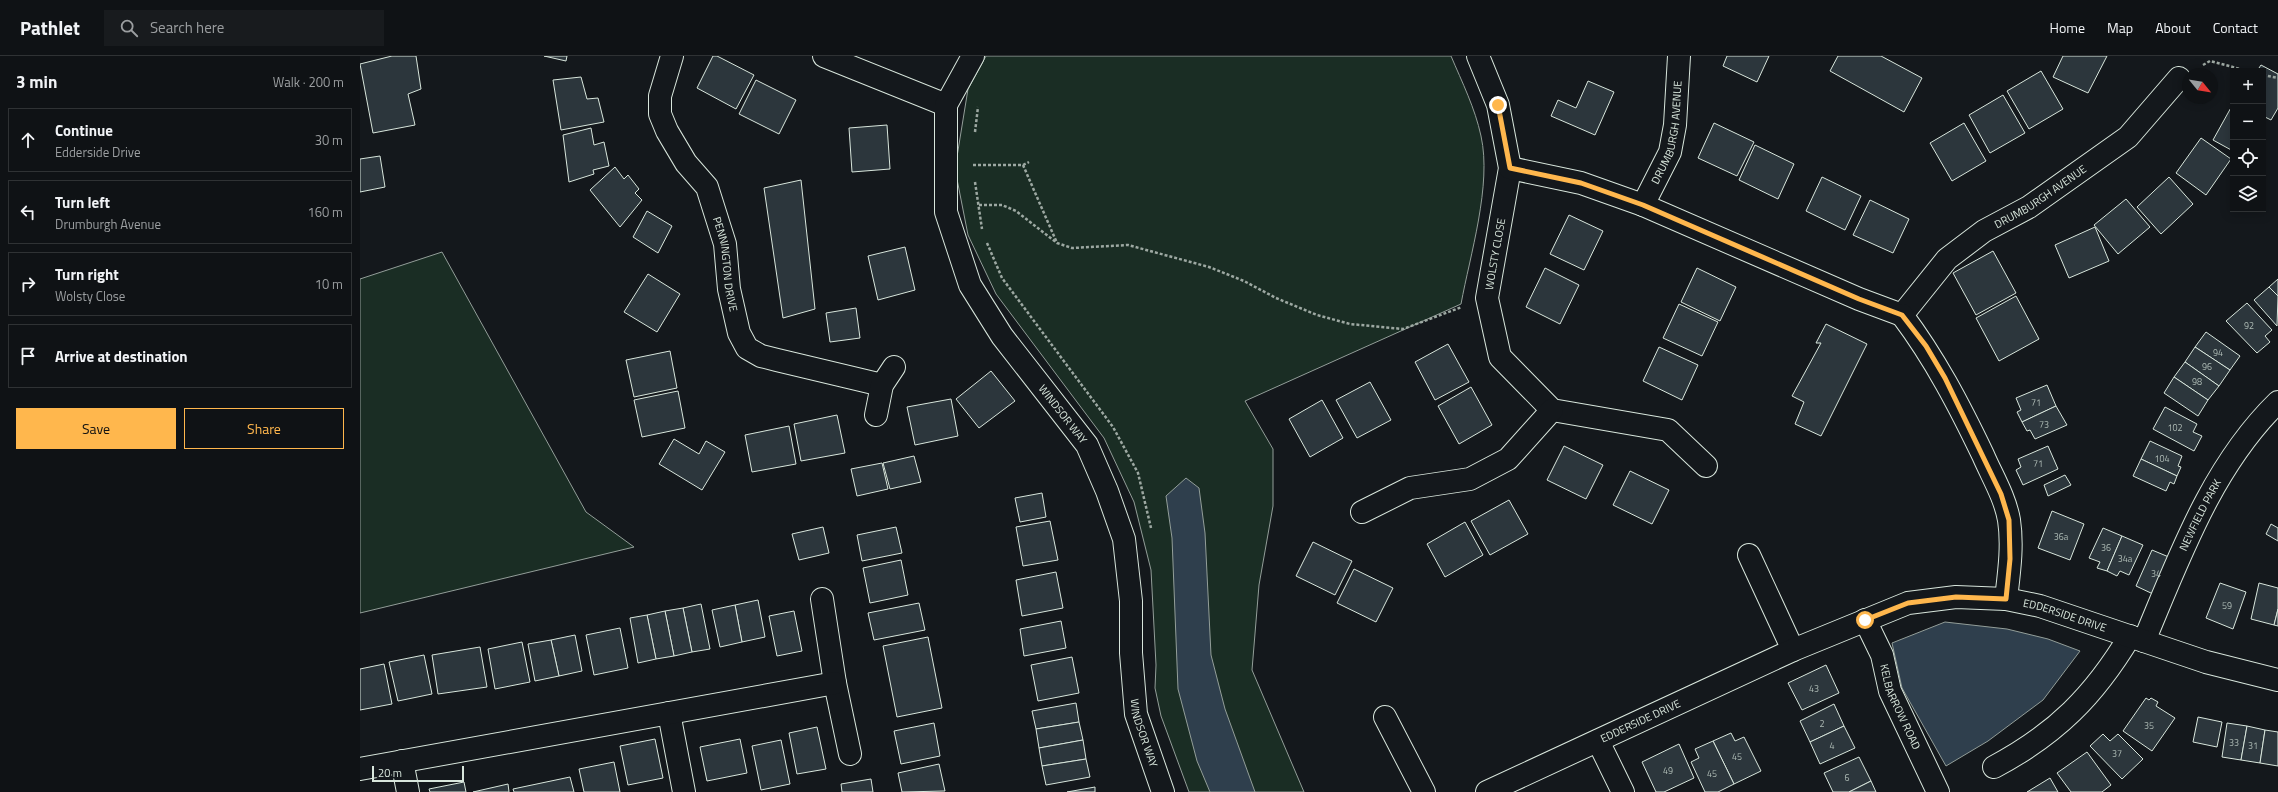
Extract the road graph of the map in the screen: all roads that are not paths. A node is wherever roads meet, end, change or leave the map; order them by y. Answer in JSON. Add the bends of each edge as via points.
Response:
{"nodes":[{"id":1,"x":672,"y":56,"type":"edge"},
{"id":2,"x":824,"y":56,"type":"edge"},
{"id":3,"x":972,"y":56,"type":"edge"},
{"id":4,"x":1478,"y":56,"type":"edge"},
{"id":5,"x":1679,"y":56,"type":"edge"},
{"id":6,"x":2179,"y":78,"type":"road end"},
{"id":7,"x":946,"y":105,"type":"junction"},
{"id":8,"x":1510,"y":168,"type":"junction"},
{"id":9,"x":1643,"y":205,"type":"junction"},
{"id":10,"x":1902,"y":315,"type":"junction"},
{"id":11,"x":894,"y":367,"type":"dead end"},
{"id":12,"x":882,"y":386,"type":"junction"},
{"id":13,"x":2278,"y":402,"type":"edge"},
{"id":14,"x":1552,"y":410,"type":"junction"},
{"id":15,"x":876,"y":415,"type":"dead end"},
{"id":16,"x":1706,"y":466,"type":"dead end"},
{"id":17,"x":1362,"y":512,"type":"dead end"},
{"id":18,"x":1749,"y":555,"type":"dead end"},
{"id":19,"x":822,"y":599,"type":"dead end"},
{"id":20,"x":2006,"y":599,"type":"junction"},
{"id":21,"x":1865,"y":620,"type":"junction"},
{"id":22,"x":2137,"y":639,"type":"junction"},
{"id":23,"x":1793,"y":650,"type":"junction"},
{"id":24,"x":2278,"y":680,"type":"edge"},
{"id":25,"x":835,"y":683,"type":"junction"},
{"id":26,"x":669,"y":713,"type":"junction"},
{"id":27,"x":1385,"y":718,"type":"dead end"},
{"id":28,"x":1598,"y":740,"type":"junction"},
{"id":29,"x":850,"y":754,"type":"dead end"},
{"id":30,"x":402,"y":762,"type":"junction"},
{"id":31,"x":1994,"y":767,"type":"dead end"},
{"id":32,"x":360,"y":769,"type":"edge"},
{"id":33,"x":408,"y":792,"type":"edge"},
{"id":34,"x":684,"y":792,"type":"edge"},
{"id":35,"x":1163,"y":792,"type":"edge"},
{"id":36,"x":1424,"y":792,"type":"edge"},
{"id":37,"x":1487,"y":792,"type":"edge"},
{"id":38,"x":1622,"y":792,"type":"edge"},
{"id":39,"x":1938,"y":792,"type":"edge"}],
"edges":[{"from":1,"to":12,"type":"street","name":"PENNINGTON DRIVE","via":[[660,96],[660,114],[686,162],[707,187],[725,244],[729,290],[739,333],[747,348],[760,356]]},
{"from":2,"to":7,"type":"street"},
{"from":3,"to":7,"type":"street","name":"WINDSOR WAY"},
{"from":4,"to":8,"type":"street","name":"WOLSTY CLOSE","via":[[1498,105]]},
{"from":5,"to":9,"type":"street","name":"DRUMBURGH AVENUE","via":[[1670,152]]},
{"from":6,"to":10,"type":"street","name":"DRUMBURGH AVENUE","via":[[2128,138],[2029,207],[1984,231],[1947,259]]},
{"from":7,"to":35,"type":"street","name":"WINDSOR WAY","via":[[946,212],[970,285],[1002,336],[1087,445],[1108,491],[1124,539],[1131,601],[1130,653],[1136,714]]},
{"from":8,"to":9,"type":"street","via":[[1581,183]]},
{"from":8,"to":14,"type":"street","name":"WOLSTY CLOSE","via":[[1487,298],[1500,357]]},
{"from":9,"to":10,"type":"street","via":[[1859,299]]},
{"from":10,"to":20,"type":"street","via":[[1926,346],[1945,378],[2001,494],[2009,520],[2010,559]]},
{"from":11,"to":12,"type":"street"},
{"from":12,"to":15,"type":"street"},
{"from":13,"to":22,"type":"street","name":"NEWFIELD PARK","via":[[2265,414],[2222,471]]},
{"from":14,"to":16,"type":"street","via":[[1668,430]]},
{"from":14,"to":17,"type":"street","via":[[1508,459],[1470,479],[1410,488]]},
{"from":18,"to":23,"type":"street"},
{"from":19,"to":25,"type":"street"},
{"from":20,"to":21,"type":"street","name":"EDDERSIDE DRIVE","via":[[1956,597],[1908,603]]},
{"from":20,"to":22,"type":"street","name":"EDDERSIDE DRIVE","via":[[2040,606]]},
{"from":21,"to":23,"type":"street","name":"EDDERSIDE DRIVE"},
{"from":21,"to":39,"type":"street","name":"KELBARROW ROAD","via":[[1882,655],[1890,691]]},
{"from":22,"to":24,"type":"street","name":"EDDERSIDE DRIVE","via":[[2206,662]]},
{"from":22,"to":31,"type":"street","via":[[2085,700],[2035,743]]},
{"from":23,"to":28,"type":"street","name":"EDDERSIDE DRIVE"},
{"from":25,"to":26,"type":"street"},
{"from":25,"to":29,"type":"street"},
{"from":26,"to":30,"type":"street"},
{"from":26,"to":34,"type":"street"},
{"from":27,"to":36,"type":"street"},
{"from":28,"to":37,"type":"street","name":"EDDERSIDE DRIVE"},
{"from":28,"to":38,"type":"street"},
{"from":30,"to":32,"type":"street"},
{"from":30,"to":33,"type":"street"}]}
